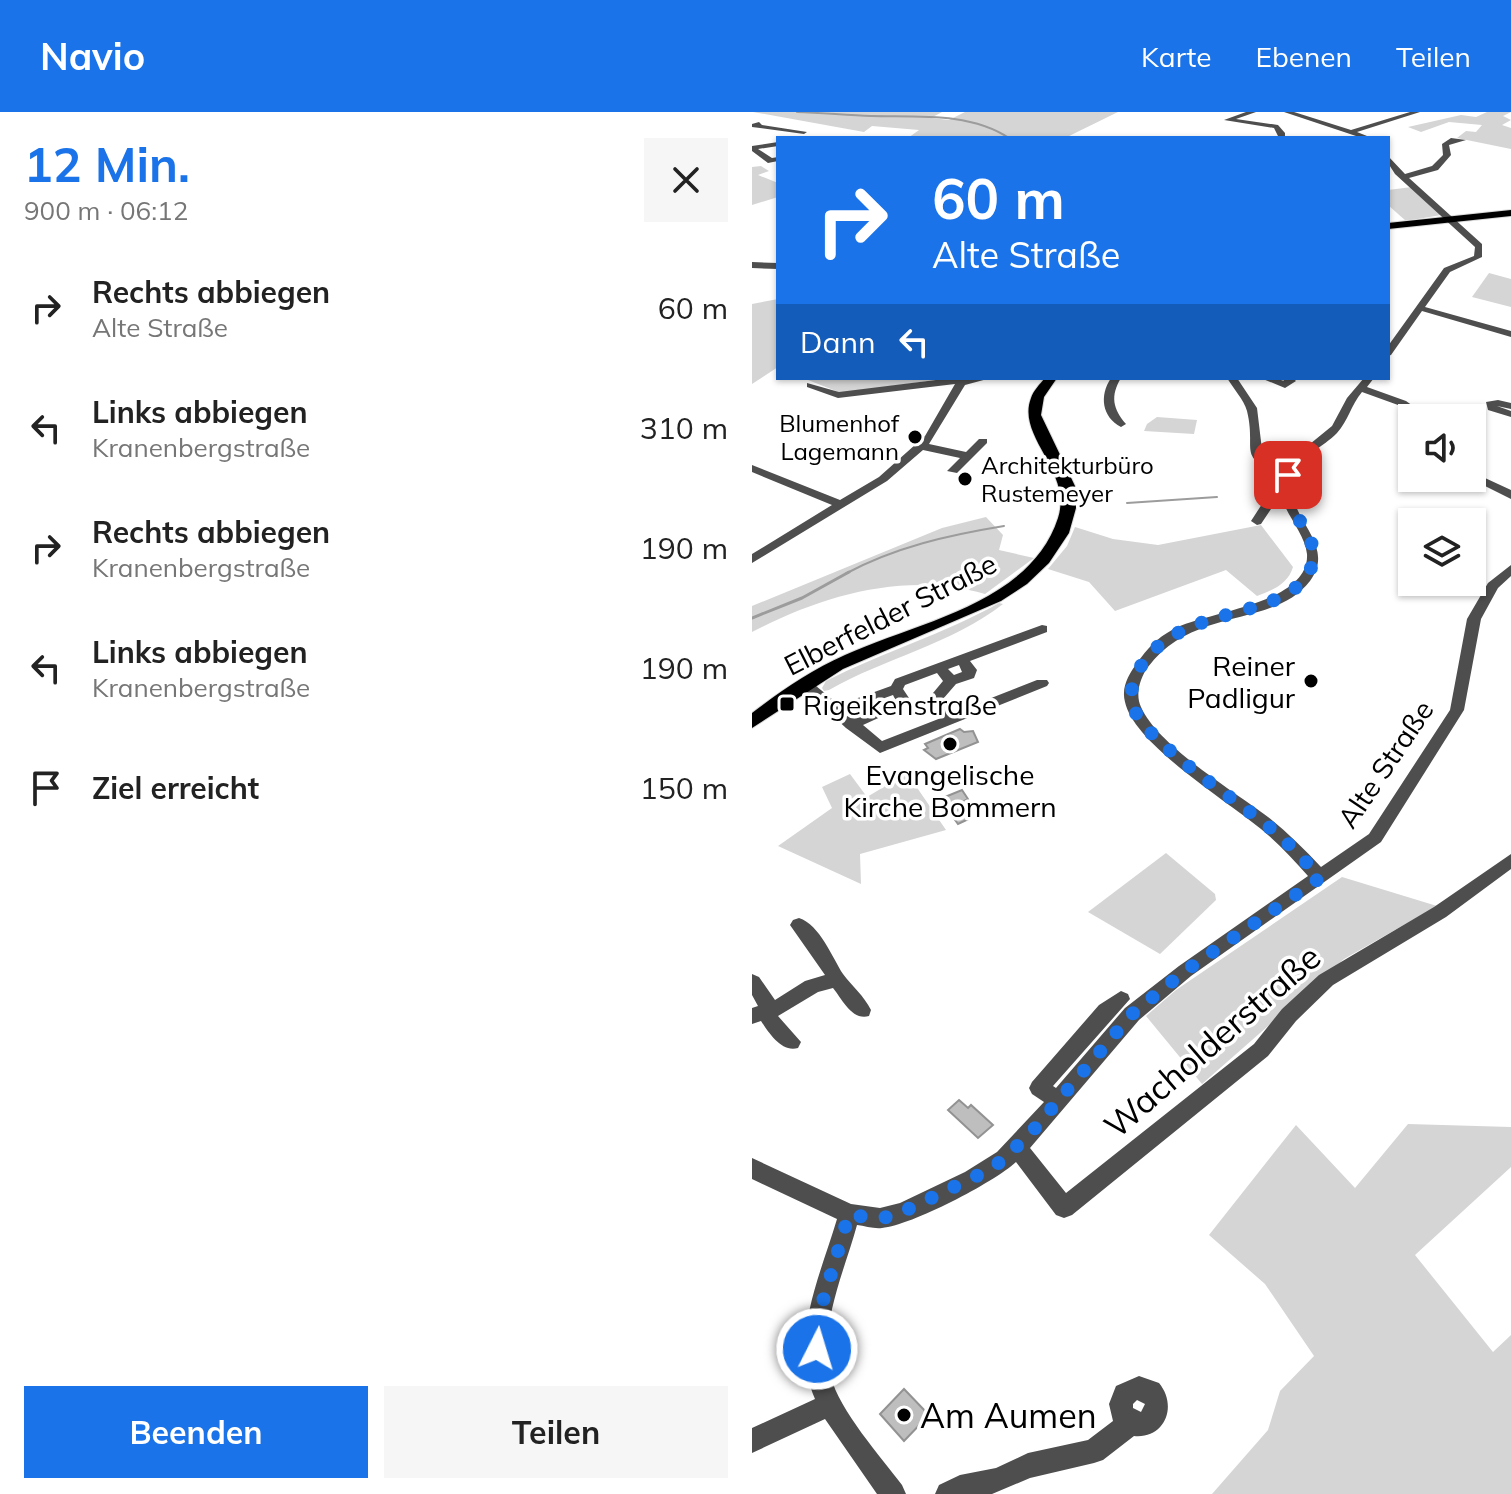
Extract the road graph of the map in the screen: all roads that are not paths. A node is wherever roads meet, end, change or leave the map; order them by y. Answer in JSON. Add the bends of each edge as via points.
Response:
{"nodes":[{"id":1,"x":1253,"y":112,"type":"edge"},
{"id":2,"x":1287,"y":112,"type":"edge"},
{"id":3,"x":1417,"y":112,"type":"edge"},
{"id":4,"x":1277,"y":115,"type":"edge"},
{"id":5,"x":759,"y":124,"type":"dead end"},
{"id":6,"x":1276,"y":126,"type":"junction"},
{"id":7,"x":1350,"y":133,"type":"junction"},
{"id":8,"x":752,"y":134,"type":"edge"},
{"id":9,"x":776,"y":136,"type":"edge"},
{"id":10,"x":795,"y":136,"type":"edge"},
{"id":11,"x":1282,"y":136,"type":"edge"},
{"id":12,"x":1361,"y":136,"type":"edge"},
{"id":13,"x":1463,"y":140,"type":"dead end"},
{"id":14,"x":776,"y":144,"type":"edge"},
{"id":15,"x":752,"y":148,"type":"edge"},
{"id":16,"x":776,"y":160,"type":"edge"},
{"id":17,"x":1390,"y":160,"type":"edge"},
{"id":18,"x":1404,"y":177,"type":"junction"},
{"id":19,"x":1511,"y":213,"type":"edge"},
{"id":20,"x":1450,"y":219,"type":"junction"},
{"id":21,"x":1390,"y":226,"type":"edge"},
{"id":22,"x":752,"y":265,"type":"edge"},
{"id":23,"x":776,"y":266,"type":"edge"},
{"id":24,"x":752,"y":276,"type":"edge"},
{"id":25,"x":776,"y":277,"type":"edge"},
{"id":26,"x":1420,"y":308,"type":"junction"},
{"id":27,"x":1511,"y":334,"type":"edge"},
{"id":28,"x":1391,"y":343,"type":"edge"},
{"id":29,"x":1049,"y":380,"type":"edge"},
{"id":30,"x":1115,"y":380,"type":"edge"},
{"id":31,"x":1234,"y":380,"type":"edge"},
{"id":32,"x":1265,"y":380,"type":"edge"},
{"id":33,"x":1273,"y":380,"type":"edge"},
{"id":34,"x":1290,"y":380,"type":"edge"},
{"id":35,"x":953,"y":381,"type":"edge"},
{"id":36,"x":987,"y":381,"type":"edge"},
{"id":37,"x":1366,"y":384,"type":"edge"},
{"id":38,"x":811,"y":385,"type":"dead end"},
{"id":39,"x":1245,"y":394,"type":"junction"},
{"id":40,"x":1404,"y":404,"type":"edge"},
{"id":41,"x":1511,"y":406,"type":"edge"},
{"id":42,"x":1511,"y":414,"type":"edge"},
{"id":43,"x":1121,"y":424,"type":"dead end"},
{"id":44,"x":983,"y":441,"type":"dead end"},
{"id":45,"x":921,"y":446,"type":"junction"},
{"id":46,"x":969,"y":456,"type":"junction"},
{"id":47,"x":752,"y":468,"type":"edge"},
{"id":48,"x":953,"y":471,"type":"dead end"},
{"id":49,"x":1288,"y":475,"type":"junction"},
{"id":50,"x":1486,"y":482,"type":"edge"},
{"id":51,"x":1286,"y":493,"type":"junction"},
{"id":52,"x":1511,"y":495,"type":"edge"},
{"id":53,"x":840,"y":504,"type":"junction"},
{"id":54,"x":1257,"y":521,"type":"dead end"},
{"id":55,"x":752,"y":559,"type":"edge"},
{"id":56,"x":1511,"y":569,"type":"edge"},
{"id":57,"x":1042,"y":629,"type":"dead end"},
{"id":58,"x":962,"y":660,"type":"junction"},
{"id":59,"x":940,"y":668,"type":"junction"},
{"id":60,"x":951,"y":681,"type":"junction"},
{"id":61,"x":1042,"y":683,"type":"dead end"},
{"id":62,"x":805,"y":684,"type":"junction"},
{"id":63,"x":896,"y":689,"type":"junction"},
{"id":64,"x":849,"y":706,"type":"dead end"},
{"id":65,"x":950,"y":719,"type":"junction"},
{"id":66,"x":752,"y":722,"type":"edge"},
{"id":67,"x":851,"y":725,"type":"junction"},
{"id":68,"x":1511,"y":860,"type":"edge"},
{"id":69,"x":1320,"y":878,"type":"junction"},
{"id":70,"x":799,"y":925,"type":"dead end"},
{"id":71,"x":833,"y":972,"type":"junction"},
{"id":72,"x":752,"y":982,"type":"edge"},
{"id":73,"x":1121,"y":999,"type":"dead end"},
{"id":74,"x":862,"y":1010,"type":"dead end"},
{"id":75,"x":760,"y":1014,"type":"edge"},
{"id":76,"x":791,"y":1042,"type":"dead end"},
{"id":77,"x":1058,"y":1100,"type":"junction"},
{"id":78,"x":1017,"y":1147,"type":"junction"},
{"id":79,"x":752,"y":1168,"type":"edge"},
{"id":80,"x":849,"y":1214,"type":"junction"},
{"id":81,"x":830,"y":1404,"type":"junction"},
{"id":82,"x":1130,"y":1423,"type":"dead end"},
{"id":83,"x":752,"y":1441,"type":"edge"},
{"id":84,"x":893,"y":1494,"type":"edge"},
{"id":85,"x":948,"y":1494,"type":"edge"}],
"edges":[{"from":1,"to":6,"type":"street","via":[[1227,119]]},
{"from":2,"to":7,"type":"street"},
{"from":3,"to":7,"type":"street"},
{"from":4,"to":6,"type":"street"},
{"from":5,"to":10,"type":"street","via":[[754,126],[804,132]]},
{"from":6,"to":11,"type":"street"},
{"from":7,"to":12,"type":"street"},
{"from":8,"to":9,"type":"street"},
{"from":13,"to":18,"type":"street","via":[[1445,144],[1447,155],[1438,166]]},
{"from":14,"to":15,"type":"street"},
{"from":15,"to":16,"type":"street"},
{"from":17,"to":18,"type":"street"},
{"from":18,"to":20,"type":"street"},
{"from":19,"to":20,"type":"main road"},
{"from":20,"to":21,"type":"main road"},
{"from":20,"to":26,"type":"street","via":[[1477,242],[1478,257],[1447,270]]},
{"from":22,"to":23,"type":"street"},
{"from":24,"to":25,"type":"street"},
{"from":26,"to":27,"type":"street"},
{"from":26,"to":28,"type":"street"},
{"from":29,"to":62,"type":"main road","name":"Elberfelder Straße","via":[[1039,392],[1034,415],[1070,493],[1064,525],[1049,551],[992,600],[850,659]]},
{"from":30,"to":43,"type":"street","via":[[1107,392]]},
{"from":31,"to":39,"type":"street"},
{"from":32,"to":39,"type":"street"},
{"from":33,"to":34,"type":"street","via":[[1285,385]]},
{"from":35,"to":36,"type":"street"},
{"from":35,"to":38,"type":"street","via":[[838,395]]},
{"from":35,"to":45,"type":"street"},
{"from":37,"to":40,"type":"street"},
{"from":37,"to":49,"type":"street","via":[[1334,430],[1299,457]]},
{"from":39,"to":49,"type":"street","via":[[1252,408],[1257,458]]},
{"from":41,"to":42,"type":"street","via":[[1490,404]]},
{"from":44,"to":46,"type":"street"},
{"from":45,"to":46,"type":"street"},
{"from":45,"to":53,"type":"street","via":[[883,479]]},
{"from":46,"to":48,"type":"street"},
{"from":47,"to":53,"type":"street"},
{"from":49,"to":51,"type":"street"},
{"from":50,"to":52,"type":"street"},
{"from":51,"to":54,"type":"street","via":[[1264,507]]},
{"from":51,"to":69,"type":"street","via":[[1312,545],[1314,558],[1305,579],[1281,596],[1170,637],[1143,664],[1131,695],[1135,712],[1152,733],[1266,825]]},
{"from":53,"to":55,"type":"street"},
{"from":56,"to":69,"type":"street","name":"Alte Straße","via":[[1481,602],[1470,634],[1459,704],[1445,731],[1375,838]]},
{"from":57,"to":58,"type":"street"},
{"from":58,"to":59,"type":"street"},
{"from":58,"to":60,"type":"street","via":[[971,672]]},
{"from":59,"to":60,"type":"street"},
{"from":59,"to":63,"type":"street","via":[[900,682]]},
{"from":60,"to":65,"type":"street","via":[[935,699]]},
{"from":61,"to":65,"type":"street"},
{"from":62,"to":66,"type":"main road","name":"Elberfelder Straße"},
{"from":62,"to":67,"type":"street"},
{"from":63,"to":64,"type":"street"},
{"from":63,"to":67,"type":"street","via":[[904,701]]},
{"from":65,"to":67,"type":"street","via":[[880,748]]},
{"from":68,"to":78,"type":"street","name":"Wacholderstraße","via":[[1440,912],[1326,980],[1261,1050],[1064,1208]]},
{"from":69,"to":77,"type":"street","name":"Alte Straße","via":[[1132,1014]]},
{"from":70,"to":71,"type":"street"},
{"from":71,"to":74,"type":"street"},
{"from":71,"to":75,"type":"street"},
{"from":72,"to":75,"type":"street","via":[[766,999]]},
{"from":73,"to":77,"type":"street","via":[[1039,1088]]},
{"from":75,"to":76,"type":"street"},
{"from":77,"to":78,"type":"street","name":"Alte Straße"},
{"from":78,"to":80,"type":"street","name":"Alte Straße","via":[[983,1173],[902,1213],[880,1218]]},
{"from":79,"to":80,"type":"street","name":"Alte Straße"},
{"from":80,"to":81,"type":"street","via":[[820,1311],[818,1376]]},
{"from":81,"to":83,"type":"street"},
{"from":81,"to":84,"type":"street"},
{"from":82,"to":85,"type":"street","via":[[1094,1451],[1028,1466]]}]}
